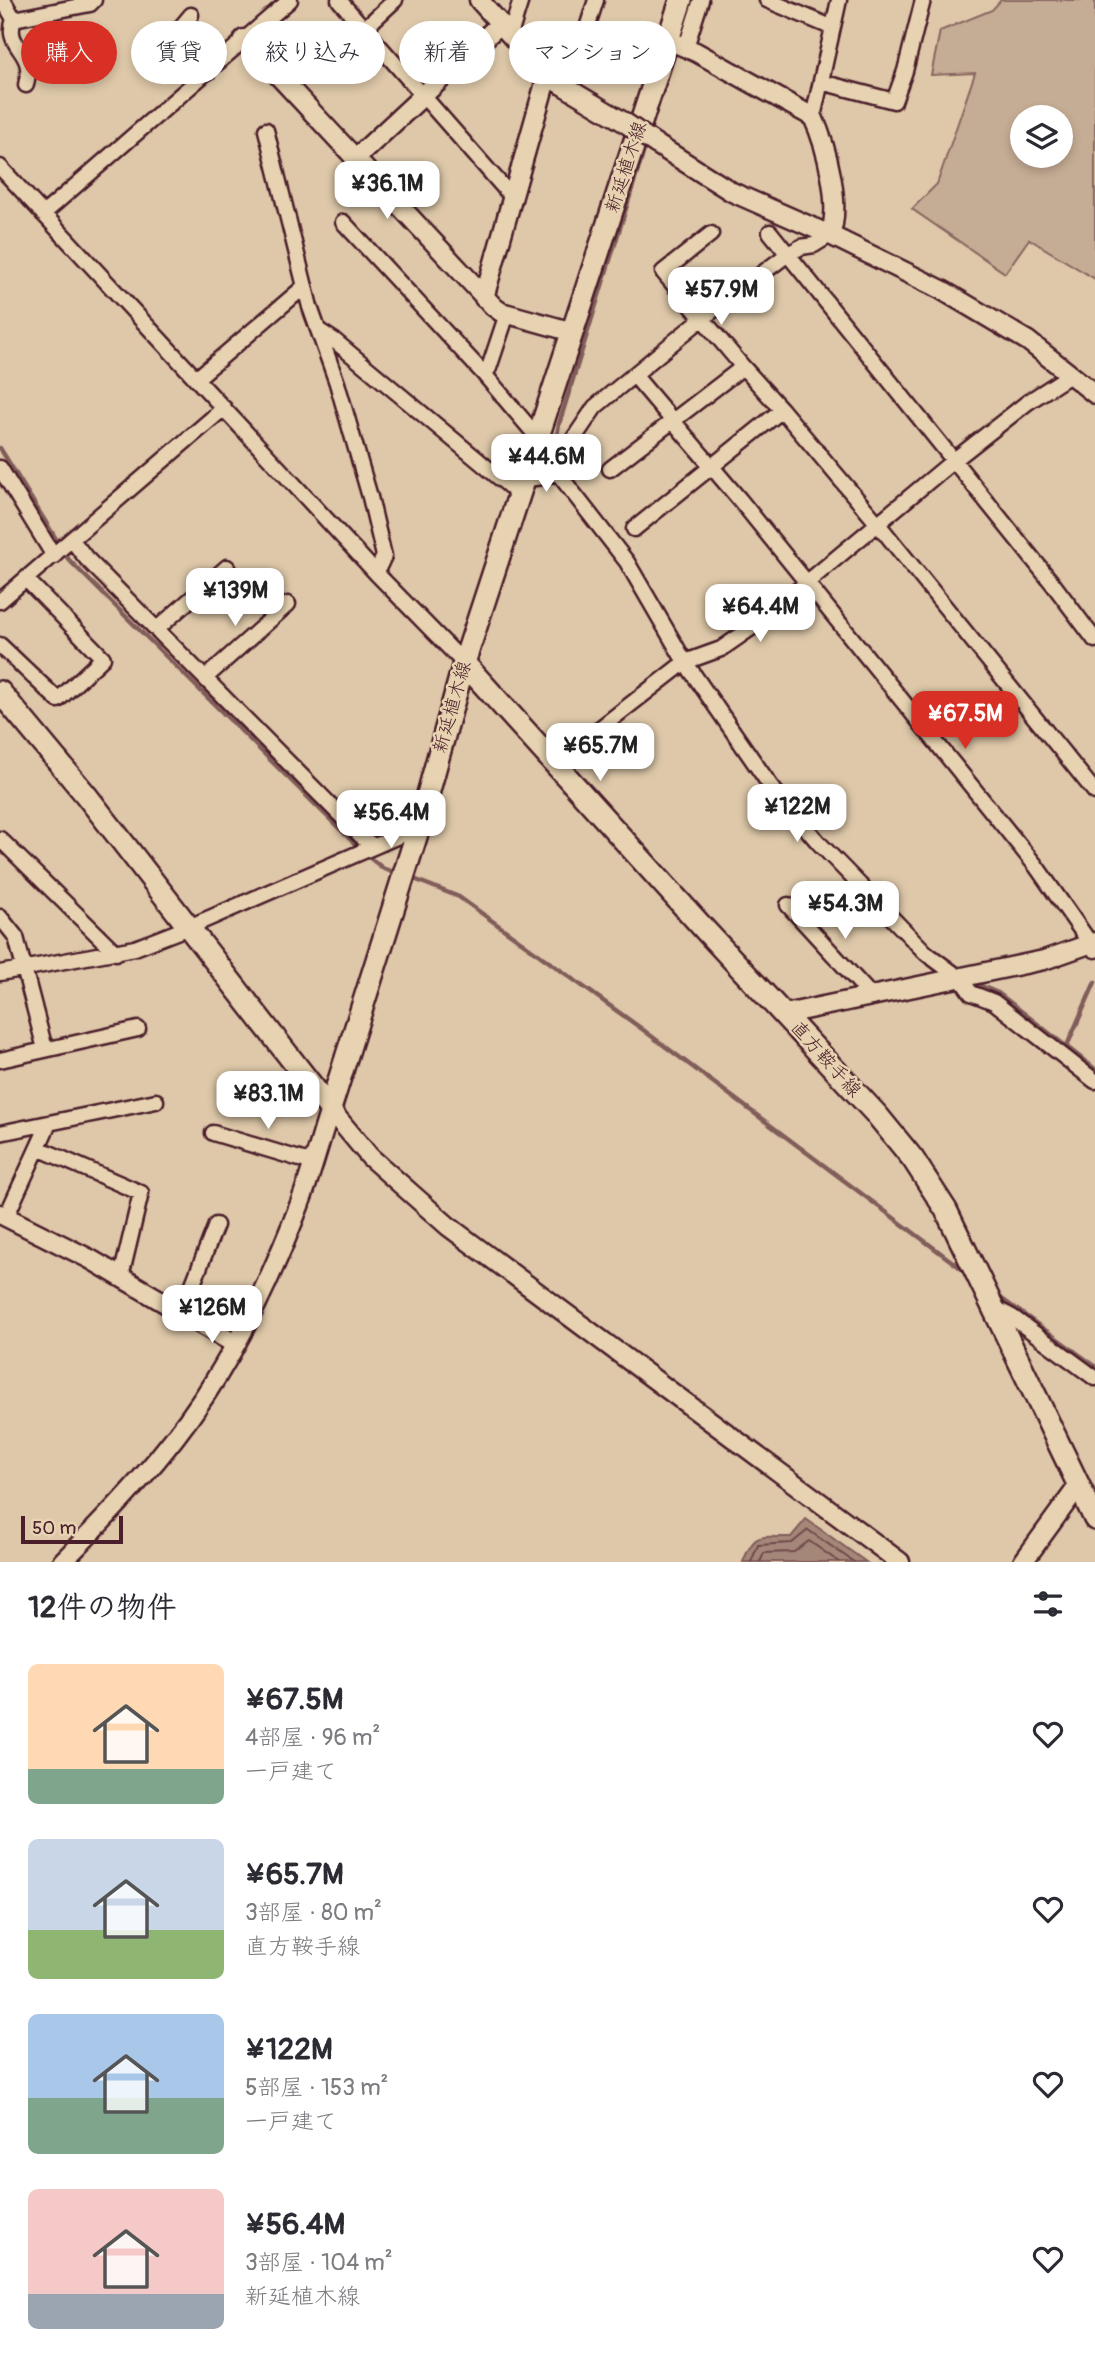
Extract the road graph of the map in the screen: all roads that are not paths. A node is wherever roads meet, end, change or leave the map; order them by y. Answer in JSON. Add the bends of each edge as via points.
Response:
{"nodes":[{"id":1,"x":3,"y":0,"type":"edge"},
{"id":2,"x":94,"y":0,"type":"edge"},
{"id":3,"x":290,"y":0,"type":"edge"},
{"id":4,"x":339,"y":0,"type":"edge"},
{"id":5,"x":395,"y":0,"type":"edge"},
{"id":6,"x":479,"y":0,"type":"edge"},
{"id":7,"x":521,"y":0,"type":"edge"},
{"id":8,"x":596,"y":0,"type":"edge"},
{"id":9,"x":681,"y":0,"type":"edge"},
{"id":10,"x":701,"y":0,"type":"edge"},
{"id":11,"x":768,"y":0,"type":"edge"},
{"id":12,"x":839,"y":0,"type":"edge"},
{"id":13,"x":923,"y":0,"type":"edge"},
{"id":14,"x":191,"y":15,"type":"dead end"},
{"id":15,"x":14,"y":19,"type":"junction"},
{"id":16,"x":186,"y":21,"type":"edge"},
{"id":17,"x":265,"y":21,"type":"edge"},
{"id":18,"x":357,"y":21,"type":"edge"},
{"id":19,"x":373,"y":21,"type":"edge"},
{"id":20,"x":831,"y":27,"type":"junction"},
{"id":21,"x":505,"y":29,"type":"junction"},
{"id":22,"x":509,"y":33,"type":"edge"},
{"id":23,"x":241,"y":42,"type":"edge"},
{"id":24,"x":677,"y":43,"type":"junction"},
{"id":25,"x":385,"y":53,"type":"edge"},
{"id":26,"x":227,"y":55,"type":"edge"},
{"id":27,"x":821,"y":82,"type":"junction"},
{"id":28,"x":194,"y":84,"type":"edge"},
{"id":29,"x":286,"y":84,"type":"edge"},
{"id":30,"x":545,"y":84,"type":"edge"},
{"id":31,"x":562,"y":84,"type":"edge"},
{"id":32,"x":26,"y":85,"type":"dead end"},
{"id":33,"x":568,"y":87,"type":"junction"},
{"id":34,"x":423,"y":96,"type":"junction"},
{"id":35,"x":813,"y":117,"type":"junction"},
{"id":36,"x":266,"y":130,"type":"dead end"},
{"id":37,"x":356,"y":158,"type":"junction"},
{"id":38,"x":0,"y":167,"type":"edge"},
{"id":39,"x":512,"y":197,"type":"junction"},
{"id":40,"x":43,"y":214,"type":"junction"},
{"id":41,"x":343,"y":222,"type":"dead end"},
{"id":42,"x":770,"y":232,"type":"dead end"},
{"id":43,"x":711,"y":234,"type":"dead end"},
{"id":44,"x":830,"y":235,"type":"junction"},
{"id":45,"x":788,"y":254,"type":"junction"},
{"id":46,"x":305,"y":286,"type":"junction"},
{"id":47,"x":484,"y":298,"type":"junction"},
{"id":48,"x":507,"y":314,"type":"junction"},
{"id":49,"x":702,"y":319,"type":"junction"},
{"id":50,"x":318,"y":330,"type":"junction"},
{"id":51,"x":573,"y":332,"type":"junction"},
{"id":52,"x":743,"y":367,"type":"junction"},
{"id":53,"x":484,"y":374,"type":"junction"},
{"id":54,"x":1070,"y":374,"type":"junction"},
{"id":55,"x":634,"y":375,"type":"junction"},
{"id":56,"x":196,"y":379,"type":"junction"},
{"id":57,"x":1095,"y":394,"type":"edge"},
{"id":58,"x":223,"y":408,"type":"junction"},
{"id":59,"x":782,"y":410,"type":"junction"},
{"id":60,"x":672,"y":420,"type":"junction"},
{"id":61,"x":538,"y":439,"type":"junction"},
{"id":62,"x":953,"y":461,"type":"junction"},
{"id":63,"x":712,"y":467,"type":"junction"},
{"id":64,"x":0,"y":468,"type":"edge"},
{"id":65,"x":610,"y":469,"type":"dead end"},
{"id":66,"x":557,"y":472,"type":"junction"},
{"id":67,"x":523,"y":487,"type":"junction"},
{"id":68,"x":878,"y":524,"type":"junction"},
{"id":69,"x":634,"y":529,"type":"dead end"},
{"id":70,"x":72,"y":540,"type":"junction"},
{"id":71,"x":54,"y":556,"type":"junction"},
{"id":72,"x":227,"y":567,"type":"dead end"},
{"id":73,"x":376,"y":573,"type":"junction"},
{"id":74,"x":26,"y":579,"type":"junction"},
{"id":75,"x":807,"y":584,"type":"junction"},
{"id":76,"x":0,"y":601,"type":"edge"},
{"id":77,"x":288,"y":604,"type":"dead end"},
{"id":78,"x":157,"y":629,"type":"junction"},
{"id":79,"x":1095,"y":640,"type":"edge"},
{"id":80,"x":0,"y":645,"type":"edge"},
{"id":81,"x":685,"y":662,"type":"junction"},
{"id":82,"x":464,"y":663,"type":"junction"},
{"id":83,"x":205,"y":678,"type":"junction"},
{"id":84,"x":0,"y":692,"type":"edge"},
{"id":85,"x":554,"y":764,"type":"junction"},
{"id":86,"x":1095,"y":792,"type":"edge"},
{"id":87,"x":419,"y":827,"type":"junction"},
{"id":88,"x":0,"y":839,"type":"edge"},
{"id":89,"x":374,"y":846,"type":"junction"},
{"id":90,"x":788,"y":905,"type":"dead end"},
{"id":91,"x":0,"y":917,"type":"edge"},
{"id":92,"x":190,"y":927,"type":"junction"},
{"id":93,"x":1094,"y":946,"type":"edge"},
{"id":94,"x":116,"y":953,"type":"junction"},
{"id":95,"x":24,"y":968,"type":"junction"},
{"id":96,"x":0,"y":973,"type":"edge"},
{"id":97,"x":961,"y":979,"type":"junction"},
{"id":98,"x":868,"y":998,"type":"junction"},
{"id":99,"x":785,"y":1014,"type":"junction"},
{"id":100,"x":138,"y":1029,"type":"dead end"},
{"id":101,"x":45,"y":1049,"type":"junction"},
{"id":102,"x":0,"y":1060,"type":"edge"},
{"id":103,"x":1095,"y":1081,"type":"edge"},
{"id":104,"x":156,"y":1101,"type":"dead end"},
{"id":105,"x":330,"y":1109,"type":"junction"},
{"id":106,"x":49,"y":1123,"type":"junction"},
{"id":107,"x":0,"y":1133,"type":"edge"},
{"id":108,"x":214,"y":1133,"type":"dead end"},
{"id":109,"x":38,"y":1149,"type":"junction"},
{"id":110,"x":313,"y":1163,"type":"junction"},
{"id":111,"x":3,"y":1215,"type":"edge"},
{"id":112,"x":216,"y":1225,"type":"dead end"},
{"id":113,"x":121,"y":1277,"type":"junction"},
{"id":114,"x":993,"y":1307,"type":"junction"},
{"id":115,"x":182,"y":1312,"type":"junction"},
{"id":116,"x":235,"y":1344,"type":"junction"},
{"id":117,"x":1095,"y":1378,"type":"edge"},
{"id":118,"x":1089,"y":1502,"type":"edge"},
{"id":119,"x":62,"y":1562,"type":"edge"},
{"id":120,"x":900,"y":1562,"type":"edge"},
{"id":121,"x":1023,"y":1562,"type":"edge"}],
"edges":[{"from":1,"to":15,"type":"street"},
{"from":2,"to":15,"type":"street"},
{"from":3,"to":17,"type":"street"},
{"from":4,"to":18,"type":"street"},
{"from":5,"to":19,"type":"street"},
{"from":6,"to":21,"type":"street"},
{"from":7,"to":21,"type":"street"},
{"from":8,"to":33,"type":"street"},
{"from":9,"to":24,"type":"main road","name":"新延植木線"},
{"from":10,"to":24,"type":"street"},
{"from":11,"to":20,"type":"street"},
{"from":12,"to":20,"type":"street"},
{"from":13,"to":27,"type":"street","via":[[894,101]]},
{"from":14,"to":16,"type":"street"},
{"from":15,"to":32,"type":"street","via":[[10,28],[28,65]]},
{"from":20,"to":27,"type":"street"},
{"from":21,"to":22,"type":"street"},
{"from":21,"to":34,"type":"street"},
{"from":23,"to":26,"type":"street"},
{"from":24,"to":35,"type":"street"},
{"from":24,"to":51,"type":"main road","name":"新延植木線"},
{"from":25,"to":34,"type":"street"},
{"from":27,"to":35,"type":"street"},
{"from":28,"to":40,"type":"street"},
{"from":29,"to":37,"type":"street"},
{"from":30,"to":39,"type":"street"},
{"from":31,"to":33,"type":"street"},
{"from":33,"to":44,"type":"street","bridge":true,"via":[[732,191]]},
{"from":34,"to":37,"type":"street"},
{"from":34,"to":39,"type":"street"},
{"from":35,"to":44,"type":"street","via":[[836,203]]},
{"from":36,"to":46,"type":"street"},
{"from":37,"to":47,"type":"street"},
{"from":38,"to":40,"type":"street"},
{"from":39,"to":47,"type":"street"},
{"from":40,"to":56,"type":"street"},
{"from":41,"to":53,"type":"street"},
{"from":42,"to":45,"type":"street"},
{"from":43,"to":49,"type":"street","via":[[663,272]]},
{"from":44,"to":45,"type":"street"},
{"from":44,"to":54,"type":"street","via":[[942,290],[1028,341]]},
{"from":45,"to":49,"type":"street"},
{"from":45,"to":62,"type":"street"},
{"from":46,"to":50,"type":"street"},
{"from":46,"to":56,"type":"street"},
{"from":47,"to":48,"type":"street"},
{"from":48,"to":51,"type":"street"},
{"from":48,"to":53,"type":"street"},
{"from":49,"to":52,"type":"street"},
{"from":49,"to":55,"type":"street"},
{"from":50,"to":67,"type":"street"},
{"from":50,"to":73,"type":"street","via":[[370,496],[384,556]]},
{"from":51,"to":61,"type":"main road","name":"新延植木線"},
{"from":52,"to":59,"type":"street"},
{"from":52,"to":60,"type":"street"},
{"from":53,"to":61,"type":"street"},
{"from":54,"to":57,"type":"street"},
{"from":54,"to":62,"type":"street"},
{"from":55,"to":60,"type":"street"},
{"from":55,"to":66,"type":"street","via":[[595,408],[564,453]]},
{"from":56,"to":58,"type":"street"},
{"from":58,"to":70,"type":"street"},
{"from":58,"to":73,"type":"street"},
{"from":59,"to":63,"type":"street"},
{"from":59,"to":68,"type":"street"},
{"from":60,"to":63,"type":"street"},
{"from":60,"to":65,"type":"street"},
{"from":61,"to":67,"type":"main road","name":"新延植木線"},
{"from":62,"to":68,"type":"street"},
{"from":62,"to":79,"type":"street"},
{"from":63,"to":69,"type":"street"},
{"from":63,"to":75,"type":"street"},
{"from":64,"to":71,"type":"street"},
{"from":66,"to":67,"type":"street"},
{"from":66,"to":81,"type":"street","via":[[627,562]]},
{"from":67,"to":82,"type":"main road","name":"新延植木線"},
{"from":68,"to":75,"type":"street"},
{"from":68,"to":86,"type":"street"},
{"from":70,"to":71,"type":"street"},
{"from":70,"to":78,"type":"street"},
{"from":71,"to":74,"type":"street"},
{"from":72,"to":78,"type":"street"},
{"from":73,"to":82,"type":"street"},
{"from":74,"to":76,"type":"street"},
{"from":74,"to":80,"type":"street","via":[[103,658],[58,700]]},
{"from":75,"to":81,"type":"street","via":[[721,649]]},
{"from":75,"to":93,"type":"street","via":[[1036,866]]},
{"from":77,"to":83,"type":"street"},
{"from":78,"to":83,"type":"street"},
{"from":81,"to":85,"type":"street"},
{"from":81,"to":97,"type":"street","via":[[772,788],[818,842],[926,953]]},
{"from":82,"to":85,"type":"main road","name":"直方鞍手線"},
{"from":82,"to":87,"type":"main road","name":"新延植木線"},
{"from":83,"to":89,"type":"street"},
{"from":84,"to":92,"type":"main road"},
{"from":85,"to":99,"type":"main road","name":"直方鞍手線"},
{"from":87,"to":89,"type":"street"},
{"from":87,"to":105,"type":"main road","name":"新延植木線"},
{"from":88,"to":94,"type":"street"},
{"from":89,"to":92,"type":"street"},
{"from":90,"to":98,"type":"street","via":[[865,989]]},
{"from":91,"to":95,"type":"street","via":[[16,937]]},
{"from":92,"to":94,"type":"street"},
{"from":92,"to":105,"type":"main road"},
{"from":93,"to":97,"type":"street"},
{"from":94,"to":95,"type":"street"},
{"from":95,"to":96,"type":"street"},
{"from":95,"to":101,"type":"street"},
{"from":97,"to":98,"type":"street"},
{"from":97,"to":103,"type":"street","via":[[971,993],[994,1002]]},
{"from":98,"to":99,"type":"street"},
{"from":99,"to":114,"type":"main road","name":"直方鞍手線","via":[[914,1159],[946,1210]]},
{"from":100,"to":101,"type":"street"},
{"from":101,"to":102,"type":"street"},
{"from":104,"to":106,"type":"street"},
{"from":105,"to":110,"type":"street"},
{"from":105,"to":120,"type":"street","via":[[370,1157],[448,1226]]},
{"from":106,"to":107,"type":"street"},
{"from":106,"to":109,"type":"street"},
{"from":108,"to":110,"type":"street"},
{"from":109,"to":111,"type":"street"},
{"from":109,"to":113,"type":"street","via":[[141,1193]]},
{"from":110,"to":116,"type":"street","via":[[282,1249]]},
{"from":111,"to":113,"type":"street"},
{"from":112,"to":115,"type":"street"},
{"from":113,"to":115,"type":"street"},
{"from":114,"to":117,"type":"street"},
{"from":114,"to":118,"type":"main road","name":"直方鞍手線"},
{"from":115,"to":116,"type":"street"},
{"from":116,"to":119,"type":"street","via":[[204,1397],[145,1474]]},
{"from":118,"to":121,"type":"street"}]}
